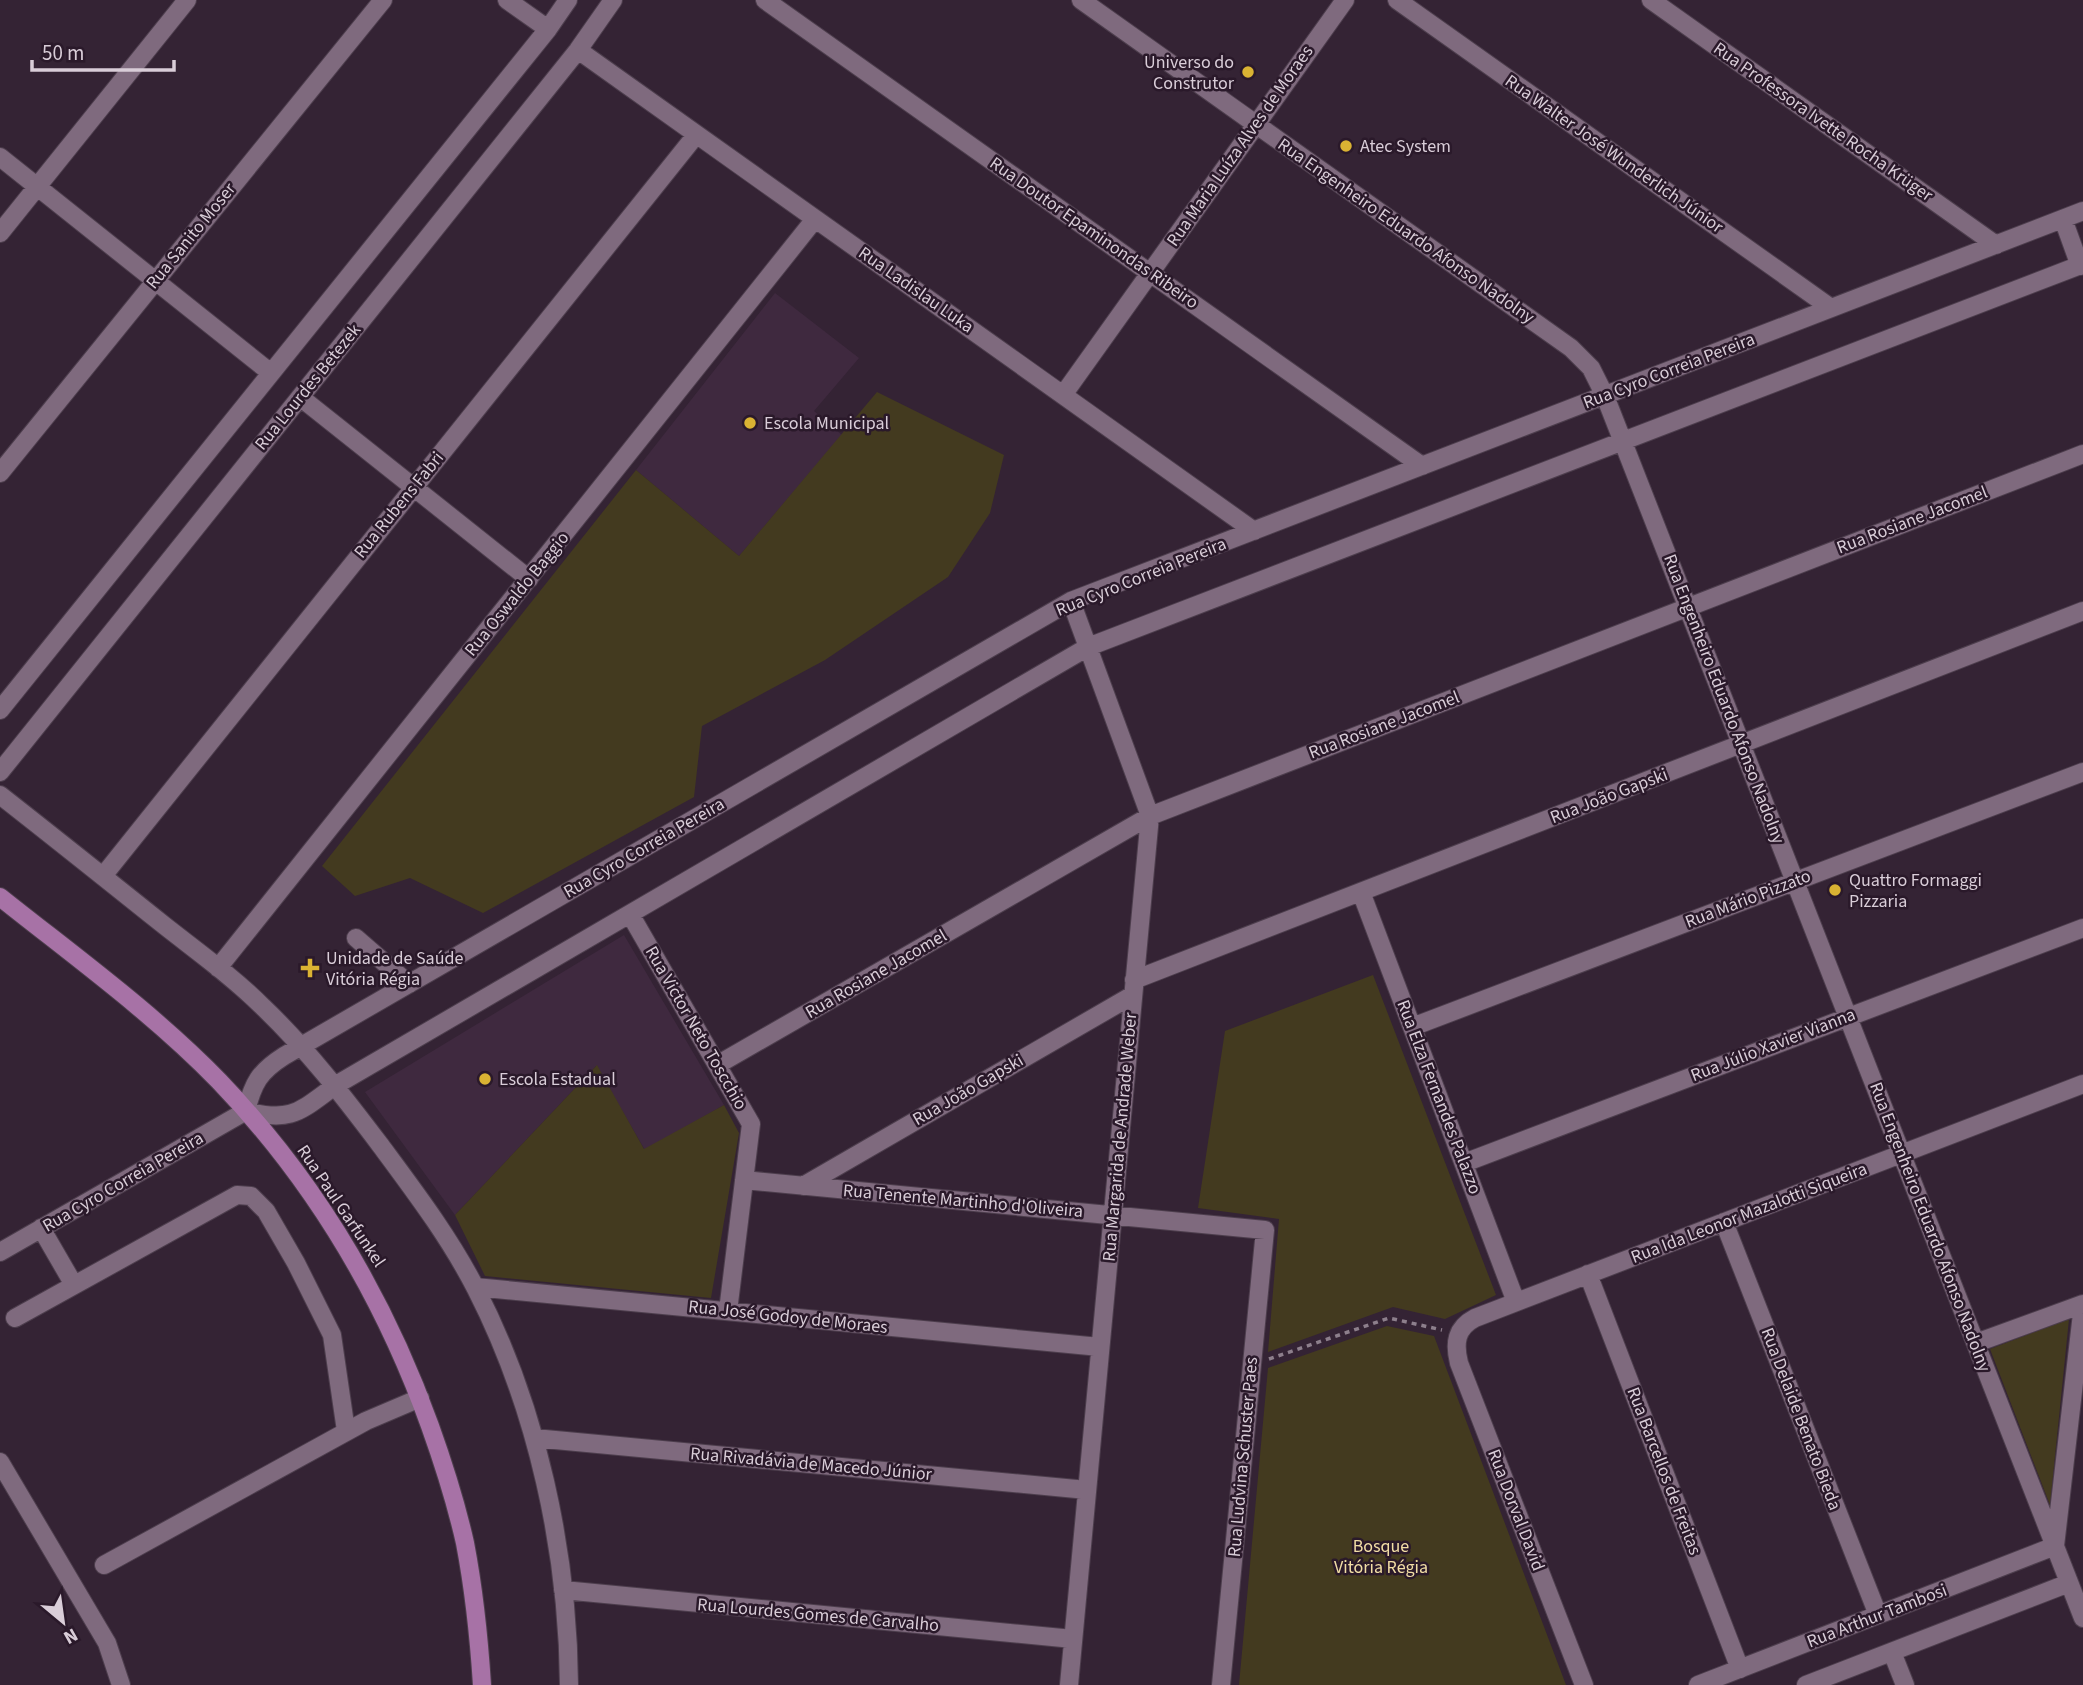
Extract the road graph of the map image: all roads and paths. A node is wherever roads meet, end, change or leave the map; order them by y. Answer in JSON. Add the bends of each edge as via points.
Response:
{"nodes":[{"id":1,"x":187,"y":0,"type":"edge"},
{"id":2,"x":383,"y":0,"type":"edge"},
{"id":3,"x":507,"y":0,"type":"edge"},
{"id":4,"x":568,"y":0,"type":"edge"},
{"id":5,"x":613,"y":0,"type":"edge"},
{"id":6,"x":765,"y":0,"type":"edge"},
{"id":7,"x":1080,"y":0,"type":"edge"},
{"id":8,"x":1345,"y":0,"type":"edge"},
{"id":9,"x":1397,"y":0,"type":"edge"},
{"id":10,"x":1651,"y":0,"type":"edge"},
{"id":11,"x":548,"y":29,"type":"junction"},
{"id":12,"x":578,"y":50,"type":"junction"},
{"id":13,"x":1256,"y":124,"type":"junction"},
{"id":14,"x":696,"y":135,"type":"junction"},
{"id":15,"x":0,"y":157,"type":"edge"},
{"id":16,"x":37,"y":187,"type":"junction"},
{"id":17,"x":2083,"y":211,"type":"edge"},
{"id":18,"x":815,"y":219,"type":"junction"},
{"id":19,"x":2063,"y":219,"type":"junction"},
{"id":20,"x":0,"y":233,"type":"edge"},
{"id":21,"x":1996,"y":245,"type":"junction"},
{"id":22,"x":2082,"y":265,"type":"edge"},
{"id":23,"x":1150,"y":273,"type":"junction"},
{"id":24,"x":155,"y":281,"type":"junction"},
{"id":25,"x":1831,"y":308,"type":"junction"},
{"id":26,"x":271,"y":373,"type":"junction"},
{"id":27,"x":1063,"y":395,"type":"junction"},
{"id":28,"x":1605,"y":396,"type":"junction"},
{"id":29,"x":300,"y":397,"type":"junction"},
{"id":30,"x":1623,"y":441,"type":"junction"},
{"id":31,"x":2083,"y":454,"type":"edge"},
{"id":32,"x":1422,"y":466,"type":"junction"},
{"id":33,"x":0,"y":473,"type":"edge"},
{"id":34,"x":414,"y":487,"type":"junction"},
{"id":35,"x":1254,"y":531,"type":"junction"},
{"id":36,"x":528,"y":579,"type":"junction"},
{"id":37,"x":1071,"y":601,"type":"junction"},
{"id":38,"x":1688,"y":607,"type":"junction"},
{"id":39,"x":2083,"y":611,"type":"edge"},
{"id":40,"x":1088,"y":647,"type":"junction"},
{"id":41,"x":0,"y":710,"type":"edge"},
{"id":42,"x":1741,"y":744,"type":"junction"},
{"id":43,"x":0,"y":772,"type":"edge"},
{"id":44,"x":2083,"y":772,"type":"edge"},
{"id":45,"x":0,"y":794,"type":"edge"},
{"id":46,"x":1150,"y":816,"type":"junction"},
{"id":47,"x":103,"y":876,"type":"junction"},
{"id":48,"x":1795,"y":881,"type":"junction"},
{"id":49,"x":1361,"y":892,"type":"junction"},
{"id":50,"x":0,"y":897,"type":"edge"},
{"id":51,"x":630,"y":914,"type":"junction"},
{"id":52,"x":2083,"y":928,"type":"edge"},
{"id":53,"x":356,"y":938,"type":"dead end"},
{"id":54,"x":218,"y":968,"type":"junction"},
{"id":55,"x":409,"y":984,"type":"junction"},
{"id":56,"x":1134,"y":988,"type":"junction"},
{"id":57,"x":1848,"y":1017,"type":"junction"},
{"id":58,"x":1412,"y":1027,"type":"junction"},
{"id":59,"x":302,"y":1046,"type":"junction"},
{"id":60,"x":717,"y":1065,"type":"junction"},
{"id":61,"x":2083,"y":1084,"type":"edge"},
{"id":62,"x":336,"y":1085,"type":"junction"},
{"id":63,"x":246,"y":1111,"type":"junction"},
{"id":64,"x":1901,"y":1154,"type":"junction"},
{"id":65,"x":1464,"y":1163,"type":"junction"},
{"id":66,"x":744,"y":1180,"type":"junction"},
{"id":67,"x":803,"y":1186,"type":"junction"},
{"id":68,"x":1113,"y":1215,"type":"junction"},
{"id":69,"x":1724,"y":1222,"type":"junction"},
{"id":70,"x":41,"y":1228,"type":"junction"},
{"id":71,"x":1265,"y":1230,"type":"joint"},
{"id":72,"x":0,"y":1252,"type":"edge"},
{"id":73,"x":1588,"y":1274,"type":"junction"},
{"id":74,"x":74,"y":1285,"type":"junction"},
{"id":75,"x":475,"y":1287,"type":"junction"},
{"id":76,"x":1516,"y":1302,"type":"junction"},
{"id":77,"x":2083,"y":1304,"type":"edge"},
{"id":78,"x":727,"y":1311,"type":"junction"},
{"id":79,"x":15,"y":1318,"type":"dead end"},
{"id":80,"x":1458,"y":1333,"type":"junction"},
{"id":81,"x":1976,"y":1343,"type":"junction"},
{"id":82,"x":1100,"y":1347,"type":"junction"},
{"id":83,"x":1252,"y":1365,"type":"junction"},
{"id":84,"x":420,"y":1398,"type":"junction"},
{"id":85,"x":346,"y":1432,"type":"junction"},
{"id":86,"x":534,"y":1438,"type":"junction"},
{"id":87,"x":0,"y":1462,"type":"edge"},
{"id":88,"x":1087,"y":1490,"type":"junction"},
{"id":89,"x":2055,"y":1546,"type":"junction"},
{"id":90,"x":104,"y":1565,"type":"dead end"},
{"id":91,"x":2069,"y":1583,"type":"junction"},
{"id":92,"x":563,"y":1590,"type":"junction"},
{"id":93,"x":1878,"y":1615,"type":"junction"},
{"id":94,"x":2083,"y":1618,"type":"edge"},
{"id":95,"x":1073,"y":1639,"type":"junction"},
{"id":96,"x":1892,"y":1651,"type":"junction"},
{"id":97,"x":1740,"y":1669,"type":"junction"},
{"id":98,"x":121,"y":1685,"type":"edge"},
{"id":99,"x":482,"y":1685,"type":"edge"},
{"id":100,"x":569,"y":1685,"type":"edge"},
{"id":101,"x":1069,"y":1685,"type":"edge"},
{"id":102,"x":1221,"y":1685,"type":"edge"},
{"id":103,"x":1584,"y":1685,"type":"edge"},
{"id":104,"x":1698,"y":1685,"type":"edge"},
{"id":105,"x":1806,"y":1685,"type":"edge"},
{"id":106,"x":1905,"y":1685,"type":"edge"}],
"edges":[{"from":1,"to":16,"type":"street"},
{"from":2,"to":24,"type":"street","name":"Rua Sanito Moser"},
{"from":3,"to":11,"type":"street"},
{"from":4,"to":11,"type":"street"},
{"from":5,"to":12,"type":"street","name":"Rua Lourdes Betezek"},
{"from":6,"to":23,"type":"street","name":"Rua Doutor Epaminondas Ribeiro"},
{"from":7,"to":13,"type":"street","name":"Rua Engenheiro Eduardo Afonso Nadolny"},
{"from":8,"to":13,"type":"street","name":"Rua Maria Luíza Alves de Moraes"},
{"from":9,"to":25,"type":"street","name":"Rua Walter José Wunderlich Júnior"},
{"from":10,"to":21,"type":"street","name":"Rua Professora Ivette Rocha Krüger"},
{"from":11,"to":26,"type":"street"},
{"from":12,"to":14,"type":"street","name":"Rua Ladislau Luka"},
{"from":12,"to":29,"type":"street","name":"Rua Lourdes Betezek"},
{"from":13,"to":23,"type":"street","name":"Rua Maria Luíza Alves de Moraes"},
{"from":13,"to":28,"type":"street","name":"Rua Engenheiro Eduardo Afonso Nadolny","via":[[1571,348],[1591,368]]},
{"from":14,"to":18,"type":"street","name":"Rua Ladislau Luka"},
{"from":14,"to":34,"type":"street","name":"Rua Rubens Fabri"},
{"from":15,"to":16,"type":"street"},
{"from":16,"to":20,"type":"street"},
{"from":16,"to":24,"type":"street"},
{"from":17,"to":19,"type":"street","name":"Rua Cyro Correia Pereira"},
{"from":18,"to":27,"type":"street","name":"Rua Ladislau Luka"},
{"from":18,"to":36,"type":"street","name":"Rua Oswaldo Baggio"},
{"from":19,"to":21,"type":"street","name":"Rua Cyro Correia Pereira"},
{"from":19,"to":22,"type":"street"},
{"from":21,"to":25,"type":"street","name":"Rua Cyro Correia Pereira"},
{"from":22,"to":30,"type":"street"},
{"from":23,"to":27,"type":"street","name":"Rua Maria Luíza Alves de Moraes"},
{"from":23,"to":32,"type":"street","name":"Rua Doutor Epaminondas Ribeiro"},
{"from":24,"to":26,"type":"street"},
{"from":24,"to":33,"type":"street","name":"Rua Sanito Moser"},
{"from":25,"to":28,"type":"street","name":"Rua Cyro Correia Pereira"},
{"from":26,"to":41,"type":"street"},
{"from":27,"to":35,"type":"street","name":"Rua Ladislau Luka"},
{"from":28,"to":30,"type":"street","name":"Rua Engenheiro Eduardo Afonso Nadolny"},
{"from":28,"to":32,"type":"street","name":"Rua Cyro Correia Pereira"},
{"from":29,"to":34,"type":"street"},
{"from":29,"to":43,"type":"street","name":"Rua Lourdes Betezek"},
{"from":30,"to":38,"type":"street","name":"Rua Engenheiro Eduardo Afonso Nadolny"},
{"from":30,"to":40,"type":"street"},
{"from":31,"to":38,"type":"street","name":"Rua Rosiane Jacomel"},
{"from":32,"to":35,"type":"street","name":"Rua Cyro Correia Pereira"},
{"from":34,"to":36,"type":"street"},
{"from":34,"to":47,"type":"street","name":"Rua Rubens Fabri"},
{"from":35,"to":37,"type":"street","name":"Rua Cyro Correia Pereira"},
{"from":36,"to":54,"type":"street","name":"Rua Oswaldo Baggio"},
{"from":37,"to":40,"type":"street","name":"Rua Margarida de Andrade Weber"},
{"from":37,"to":55,"type":"street","name":"Rua Cyro Correia Pereira"},
{"from":38,"to":42,"type":"street","name":"Rua Engenheiro Eduardo Afonso Nadolny"},
{"from":38,"to":46,"type":"street","name":"Rua Rosiane Jacomel"},
{"from":39,"to":42,"type":"street","name":"Rua João Gapski"},
{"from":40,"to":46,"type":"street","name":"Rua Margarida de Andrade Weber"},
{"from":40,"to":51,"type":"street"},
{"from":42,"to":48,"type":"street","name":"Rua Engenheiro Eduardo Afonso Nadolny"},
{"from":42,"to":49,"type":"street","name":"Rua João Gapski"},
{"from":44,"to":48,"type":"street","name":"Rua Mário Pizzato"},
{"from":45,"to":47,"type":"street"},
{"from":46,"to":56,"type":"street","name":"Rua Margarida de Andrade Weber"},
{"from":46,"to":60,"type":"street","name":"Rua Rosiane Jacomel"},
{"from":47,"to":54,"type":"street"},
{"from":48,"to":57,"type":"street","name":"Rua Engenheiro Eduardo Afonso Nadolny"},
{"from":48,"to":58,"type":"street","name":"Rua Mário Pizzato"},
{"from":49,"to":56,"type":"street","name":"Rua João Gapski"},
{"from":49,"to":58,"type":"street","name":"Rua Elza Fernandes Palazzo"},
{"from":50,"to":63,"type":"main road","name":"Rua Paul Garfunkel","via":[[164,1030]]},
{"from":51,"to":60,"type":"street","name":"Rua Victor Neto Toscchio"},
{"from":51,"to":62,"type":"street"},
{"from":52,"to":57,"type":"street","name":"Rua Júlio Xavier Vianna"},
{"from":53,"to":55,"type":"street"},
{"from":54,"to":59,"type":"street"},
{"from":55,"to":59,"type":"street","name":"Rua Cyro Correia Pereira"},
{"from":56,"to":67,"type":"street","name":"Rua João Gapski"},
{"from":56,"to":68,"type":"street","name":"Rua Margarida de Andrade Weber"},
{"from":57,"to":64,"type":"street","name":"Rua Engenheiro Eduardo Afonso Nadolny"},
{"from":57,"to":65,"type":"street","name":"Rua Júlio Xavier Vianna"},
{"from":58,"to":65,"type":"street","name":"Rua Elza Fernandes Palazzo"},
{"from":59,"to":62,"type":"street"},
{"from":59,"to":63,"type":"street","name":"Rua Cyro Correia Pereira","via":[[257,1079]]},
{"from":60,"to":66,"type":"street","name":"Rua Victor Neto Toscchio","via":[[751,1124]]},
{"from":61,"to":64,"type":"street","name":"Rua Ida Leonor Mazalotti Siqueira"},
{"from":62,"to":63,"type":"street","via":[[284,1117]]},
{"from":62,"to":75,"type":"street","via":[[429,1213]]},
{"from":63,"to":70,"type":"street","name":"Rua Cyro Correia Pereira"},
{"from":63,"to":84,"type":"main road","name":"Rua Paul Garfunkel","via":[[341,1238],[386,1320]]},
{"from":64,"to":69,"type":"street","name":"Rua Ida Leonor Mazalotti Siqueira"},
{"from":64,"to":81,"type":"street","name":"Rua Engenheiro Eduardo Afonso Nadolny"},
{"from":65,"to":76,"type":"street","name":"Rua Elza Fernandes Palazzo"},
{"from":66,"to":67,"type":"street","name":"Rua Tenente Martinho d'Oliveira"},
{"from":66,"to":78,"type":"street","name":"Rua Victor Neto Toscchio"},
{"from":67,"to":68,"type":"street","name":"Rua Tenente Martinho d'Oliveira"},
{"from":68,"to":71,"type":"street","name":"Rua Tenente Martinho d'Oliveira"},
{"from":68,"to":82,"type":"street","name":"Rua Margarida de Andrade Weber"},
{"from":69,"to":73,"type":"street","name":"Rua Ida Leonor Mazalotti Siqueira"},
{"from":69,"to":93,"type":"street","name":"Rua Delaide Benato Bieda"},
{"from":70,"to":72,"type":"street","name":"Rua Cyro Correia Pereira"},
{"from":70,"to":74,"type":"street"},
{"from":71,"to":83,"type":"street","name":"Rua Ludvina Schuster Paes"},
{"from":73,"to":76,"type":"street","name":"Rua Ida Leonor Mazalotti Siqueira"},
{"from":73,"to":97,"type":"street","name":"Rua Barcellos de Freitas"},
{"from":74,"to":79,"type":"street"},
{"from":74,"to":85,"type":"street","via":[[237,1195],[251,1196],[266,1211],[332,1335]]},
{"from":75,"to":78,"type":"street","name":"Rua José Godoy de Moraes"},
{"from":75,"to":86,"type":"street","via":[[505,1354]]},
{"from":76,"to":80,"type":"street","name":"Rua Ida Leonor Mazalotti Siqueira","via":[[1475,1318]]},
{"from":77,"to":81,"type":"street"},
{"from":77,"to":89,"type":"street"},
{"from":78,"to":82,"type":"street","name":"Rua José Godoy de Moraes"},
{"from":80,"to":83,"type":"path","via":[[1389,1318]]},
{"from":80,"to":103,"type":"street","name":"Rua Dorval David","via":[[1459,1363]]},
{"from":81,"to":89,"type":"street","name":"Rua Engenheiro Eduardo Afonso Nadolny"},
{"from":82,"to":88,"type":"street","name":"Rua Margarida de Andrade Weber"},
{"from":83,"to":102,"type":"street","name":"Rua Ludvina Schuster Paes"},
{"from":84,"to":85,"type":"street"},
{"from":84,"to":99,"type":"main road","name":"Rua Paul Garfunkel","via":[[464,1543]]},
{"from":85,"to":90,"type":"street"},
{"from":86,"to":88,"type":"street","name":"Rua Rivadávia de Macedo Júnior"},
{"from":86,"to":92,"type":"street"},
{"from":87,"to":98,"type":"street","via":[[107,1643]]},
{"from":88,"to":95,"type":"street","name":"Rua Margarida de Andrade Weber"},
{"from":89,"to":91,"type":"street","name":"Rua Engenheiro Eduardo Afonso Nadolny"},
{"from":89,"to":93,"type":"street","name":"Rua Arthur Tambosi"},
{"from":91,"to":94,"type":"street","name":"Rua Engenheiro Eduardo Afonso Nadolny"},
{"from":91,"to":96,"type":"street"},
{"from":92,"to":95,"type":"street","name":"Rua Lourdes Gomes de Carvalho"},
{"from":92,"to":100,"type":"street"},
{"from":93,"to":97,"type":"street","name":"Rua Arthur Tambosi"},
{"from":95,"to":101,"type":"street","name":"Rua Margarida de Andrade Weber"},
{"from":96,"to":105,"type":"street"},
{"from":96,"to":106,"type":"street"},
{"from":97,"to":104,"type":"street","name":"Rua Arthur Tambosi"}]}
